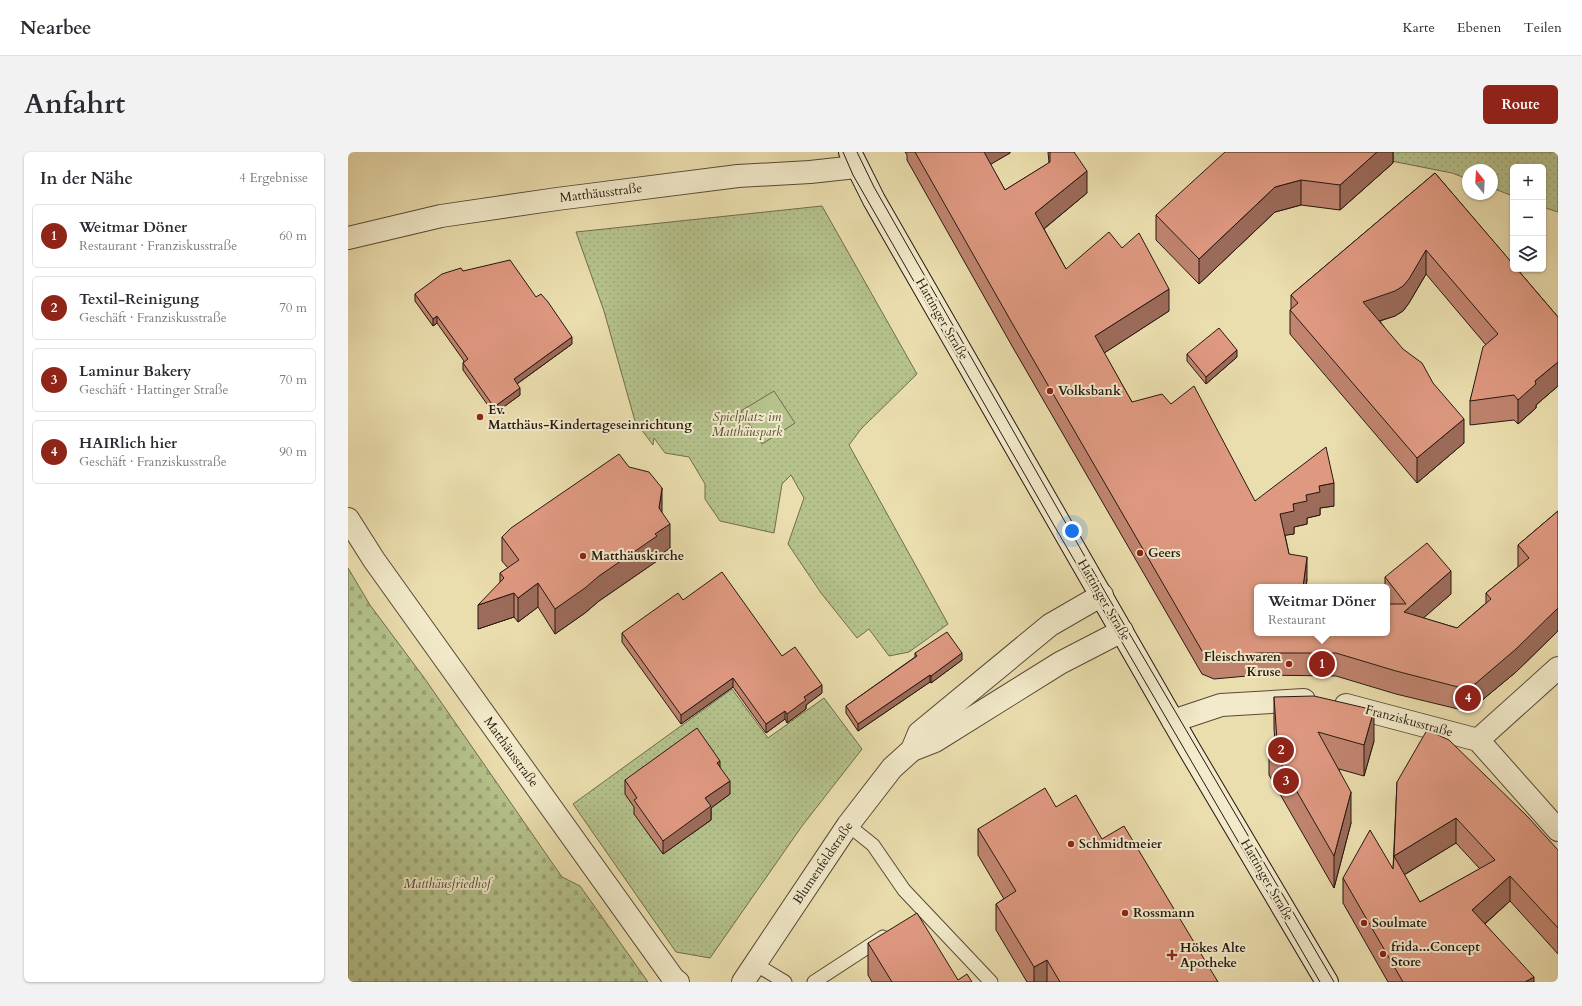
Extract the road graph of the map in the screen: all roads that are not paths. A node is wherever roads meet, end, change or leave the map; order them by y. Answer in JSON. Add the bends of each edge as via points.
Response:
{"nodes":[{"id":1,"x":853,"y":159,"type":"edge"},
{"id":2,"x":348,"y":238,"type":"edge"},
{"id":3,"x":348,"y":519,"type":"edge"},
{"id":4,"x":1102,"y":594,"type":"junction"},
{"id":5,"x":1122,"y":631,"type":"junction"},
{"id":6,"x":1558,"y":668,"type":"edge"},
{"id":7,"x":1173,"y":721,"type":"junction"},
{"id":8,"x":1478,"y":740,"type":"junction"},
{"id":9,"x":912,"y":750,"type":"junction"},
{"id":10,"x":848,"y":825,"type":"junction"},
{"id":11,"x":1558,"y":830,"type":"edge"},
{"id":12,"x":923,"y":910,"type":"junction"},
{"id":13,"x":910,"y":919,"type":"edge"},
{"id":14,"x":891,"y":932,"type":"edge"},
{"id":15,"x":749,"y":973,"type":"edge"},
{"id":16,"x":678,"y":982,"type":"edge"},
{"id":17,"x":785,"y":982,"type":"edge"},
{"id":18,"x":814,"y":982,"type":"edge"},
{"id":19,"x":992,"y":982,"type":"edge"},
{"id":20,"x":1327,"y":982,"type":"edge"}],
"edges":[{"from":1,"to":2,"type":"street","name":"Matthäusstraße","via":[[810,172],[738,176],[442,216]]},
{"from":1,"to":4,"type":"street","name":"Hattinger Straße","via":[[980,385]]},
{"from":3,"to":16,"type":"street","name":"Matthäusstraße","via":[[392,585],[668,972]]},
{"from":4,"to":5,"type":"street","name":"Hattinger Straße"},
{"from":4,"to":9,"type":"street","name":"Blumenfeldstraße","via":[[1050,625],[1018,651],[919,733]]},
{"from":5,"to":7,"type":"street","name":"Hattinger Straße"},
{"from":5,"to":9,"type":"street","name":"Blumenfeldstraße","via":[[1060,663],[935,741]]},
{"from":6,"to":8,"type":"street"},
{"from":7,"to":8,"type":"street","name":"Franziskusstraße","via":[[1221,705],[1303,700],[1345,705]]},
{"from":7,"to":20,"type":"street","name":"Hattinger Straße"},
{"from":8,"to":11,"type":"street"},
{"from":9,"to":10,"type":"street","name":"Blumenfeldstraße","via":[[892,768]]},
{"from":10,"to":12,"type":"lane","via":[[873,845],[904,890]]},
{"from":10,"to":15,"type":"street","name":"Blumenfeldstraße"},
{"from":12,"to":13,"type":"lane"},
{"from":12,"to":19,"type":"lane"},
{"from":14,"to":18,"type":"lane"},
{"from":15,"to":17,"type":"lane"}]}
